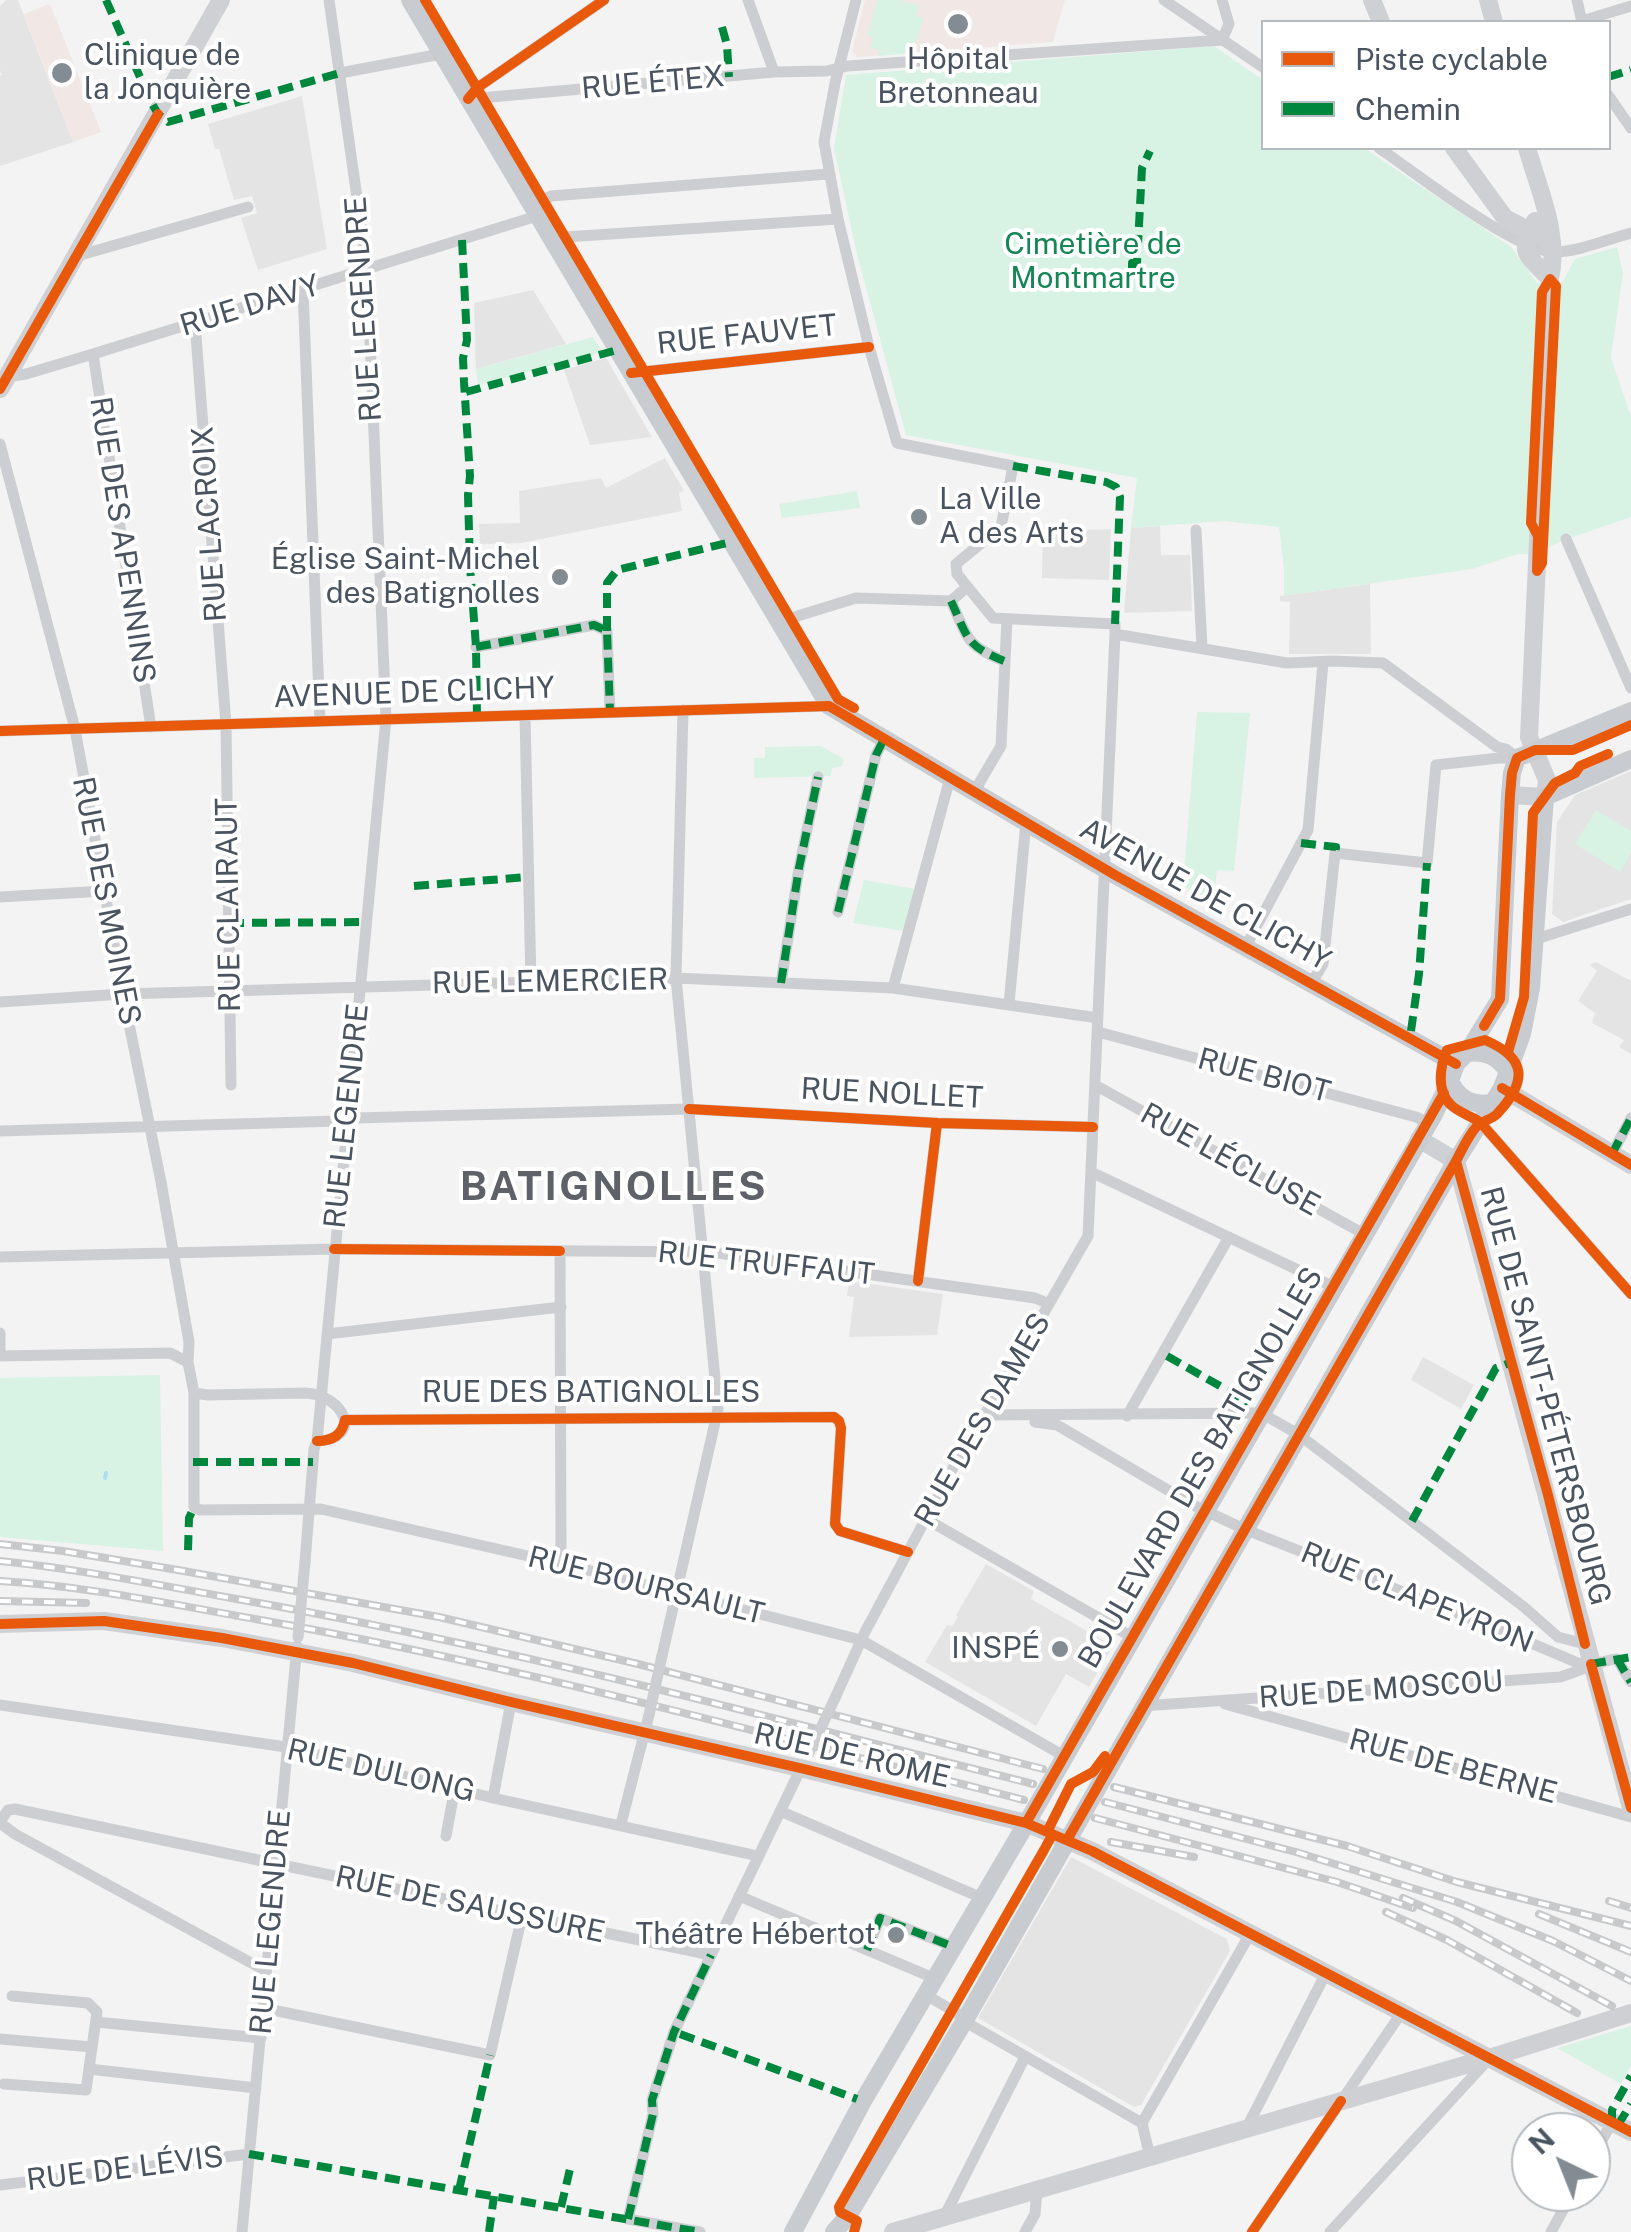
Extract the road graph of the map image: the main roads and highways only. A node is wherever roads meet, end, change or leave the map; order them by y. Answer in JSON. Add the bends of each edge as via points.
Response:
{"nodes":[{"id":1,"x":221,"y":0,"type":"edge"},
{"id":2,"x":410,"y":0,"type":"edge"},
{"id":3,"x":1455,"y":150,"type":"edge"},
{"id":4,"x":1528,"y":150,"type":"edge"},
{"id":5,"x":1538,"y":187,"type":"junction"},
{"id":6,"x":1527,"y":237,"type":"junction"},
{"id":7,"x":1552,"y":247,"type":"junction"},
{"id":8,"x":1550,"y":279,"type":"junction"},
{"id":9,"x":3,"y":383,"type":"edge"},
{"id":10,"x":1631,"y":711,"type":"edge"},
{"id":11,"x":1527,"y":748,"type":"junction"},
{"id":12,"x":1631,"y":760,"type":"edge"},
{"id":13,"x":1510,"y":795,"type":"junction"},
{"id":14,"x":1546,"y":797,"type":"junction"},
{"id":15,"x":1457,"y":1066,"type":"junction"},
{"id":16,"x":1500,"y":1087,"type":"junction"},
{"id":17,"x":1424,"y":1131,"type":"junction"},
{"id":18,"x":1456,"y":1161,"type":"junction"},
{"id":19,"x":1631,"y":1165,"type":"edge"},
{"id":20,"x":0,"y":1624,"type":"edge"},
{"id":21,"x":1631,"y":1808,"type":"edge"},
{"id":22,"x":1026,"y":1822,"type":"junction"},
{"id":23,"x":1067,"y":1840,"type":"junction"},
{"id":24,"x":1631,"y":2014,"type":"edge"},
{"id":25,"x":1490,"y":2058,"type":"junction"},
{"id":26,"x":1631,"y":2132,"type":"edge"},
{"id":27,"x":793,"y":2232,"type":"edge"},
{"id":28,"x":834,"y":2232,"type":"edge"},
{"id":29,"x":893,"y":2232,"type":"edge"}],
"edges":[{"from":1,"to":9,"type":"main road"},
{"from":2,"to":15,"type":"main road","name":"AVENUE DE CLICHY","via":[[828,706]]},
{"from":3,"to":6,"type":"main road"},
{"from":4,"to":5,"type":"main road"},
{"from":5,"to":6,"type":"main road","via":[[1538,212]]},
{"from":5,"to":7,"type":"main road"},
{"from":6,"to":7,"type":"main road"},
{"from":6,"to":8,"type":"main road","via":[[1530,257]]},
{"from":7,"to":8,"type":"main road"},
{"from":8,"to":11,"type":"main road"},
{"from":10,"to":11,"type":"main road"},
{"from":11,"to":13,"type":"main road","name":"BOULEVARD DES BATIGNOLLES","via":[[1512,773]]},
{"from":11,"to":14,"type":"main road","via":[[1547,780]]},
{"from":12,"to":14,"type":"main road"},
{"from":13,"to":14,"type":"main road"},
{"from":13,"to":15,"type":"main road","name":"BOULEVARD DES BATIGNOLLES","via":[[1500,999]]},
{"from":14,"to":16,"type":"main road","via":[[1531,988],[1522,1034]]},
{"from":15,"to":16,"type":"main road","via":[[1481,1052],[1493,1056]]},
{"from":15,"to":16,"type":"main road","via":[[1460,1096],[1473,1103]]},
{"from":15,"to":17,"type":"main road","name":"BOULEVARD DES BATIGNOLLES"},
{"from":16,"to":18,"type":"main road"},
{"from":16,"to":19,"type":"main road"},
{"from":17,"to":18,"type":"main road"},
{"from":17,"to":22,"type":"main road","name":"BOULEVARD DES BATIGNOLLES"},
{"from":18,"to":21,"type":"main road","name":"RUE DE SAINT-PÉTERSBOURG"},
{"from":18,"to":23,"type":"main road"},
{"from":20,"to":22,"type":"main road","name":"RUE DE ROME","via":[[104,1621],[297,1645],[511,1702],[805,1761]]},
{"from":22,"to":23,"type":"main road","name":"RUE DE ROME"},
{"from":22,"to":27,"type":"main road","name":"BOULEVARD DES BATIGNOLLES"},
{"from":23,"to":25,"type":"main road","name":"RUE DE ROME"},
{"from":23,"to":28,"type":"main road"},
{"from":24,"to":25,"type":"main road"},
{"from":25,"to":26,"type":"main road","name":"RUE DE ROME"},
{"from":25,"to":29,"type":"main road"}]}
